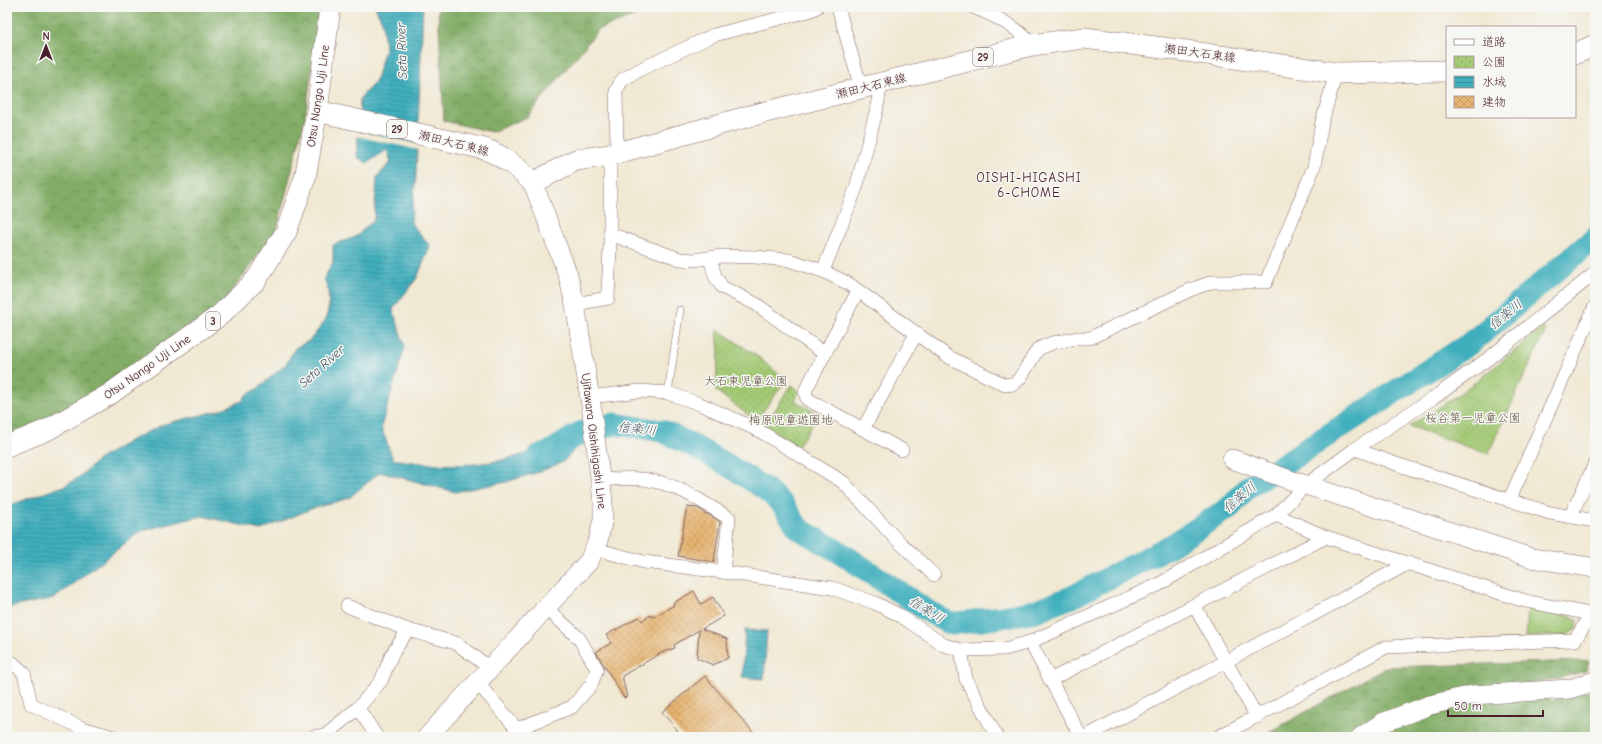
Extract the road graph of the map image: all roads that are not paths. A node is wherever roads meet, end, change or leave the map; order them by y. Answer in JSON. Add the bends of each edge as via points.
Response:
{"nodes":[{"id":1,"x":330,"y":7,"type":"edge"},
{"id":2,"x":817,"y":7,"type":"edge"},
{"id":3,"x":838,"y":7,"type":"edge"},
{"id":4,"x":973,"y":7,"type":"edge"},
{"id":5,"x":1032,"y":45,"type":"junction"},
{"id":6,"x":1595,"y":45,"type":"edge"},
{"id":7,"x":1576,"y":54,"type":"edge"},
{"id":8,"x":1446,"y":71,"type":"edge"},
{"id":9,"x":1336,"y":73,"type":"junction"},
{"id":10,"x":882,"y":83,"type":"junction"},
{"id":11,"x":861,"y":88,"type":"junction"},
{"id":12,"x":322,"y":112,"type":"junction"},
{"id":13,"x":613,"y":154,"type":"junction"},
{"id":14,"x":533,"y":183,"type":"junction"},
{"id":15,"x":610,"y":234,"type":"junction"},
{"id":16,"x":710,"y":258,"type":"junction"},
{"id":17,"x":823,"y":271,"type":"junction"},
{"id":18,"x":1595,"y":273,"type":"edge"},
{"id":19,"x":858,"y":291,"type":"junction"},
{"id":20,"x":575,"y":304,"type":"junction"},
{"id":21,"x":1595,"y":306,"type":"edge"},
{"id":22,"x":680,"y":310,"type":"dead end"},
{"id":23,"x":916,"y":334,"type":"junction"},
{"id":24,"x":825,"y":354,"type":"junction"},
{"id":25,"x":668,"y":393,"type":"junction"},
{"id":26,"x":590,"y":401,"type":"junction"},
{"id":27,"x":863,"y":429,"type":"junction"},
{"id":28,"x":7,"y":446,"type":"edge"},
{"id":29,"x":1355,"y":449,"type":"junction"},
{"id":30,"x":902,"y":450,"type":"dead end"},
{"id":31,"x":1232,"y":459,"type":"dead end"},
{"id":32,"x":1595,"y":464,"type":"edge"},
{"id":33,"x":600,"y":475,"type":"junction"},
{"id":34,"x":1298,"y":482,"type":"junction"},
{"id":35,"x":1509,"y":501,"type":"junction"},
{"id":36,"x":1276,"y":515,"type":"junction"},
{"id":37,"x":1570,"y":517,"type":"junction"},
{"id":38,"x":1595,"y":521,"type":"edge"},
{"id":39,"x":1326,"y":537,"type":"junction"},
{"id":40,"x":595,"y":549,"type":"junction"},
{"id":41,"x":1410,"y":563,"type":"junction"},
{"id":42,"x":1595,"y":568,"type":"edge"},
{"id":43,"x":723,"y":572,"type":"junction"},
{"id":44,"x":934,"y":575,"type":"dead end"},
{"id":45,"x":1194,"y":605,"type":"junction"},
{"id":46,"x":347,"y":606,"type":"dead end"},
{"id":47,"x":546,"y":608,"type":"junction"},
{"id":48,"x":1593,"y":614,"type":"edge"},
{"id":49,"x":408,"y":630,"type":"junction"},
{"id":50,"x":1030,"y":642,"type":"junction"},
{"id":51,"x":961,"y":650,"type":"junction"},
{"id":52,"x":1226,"y":662,"type":"junction"},
{"id":53,"x":13,"y":663,"type":"dead end"},
{"id":54,"x":490,"y":668,"type":"junction"},
{"id":55,"x":1050,"y":680,"type":"junction"},
{"id":56,"x":1595,"y":681,"type":"edge"},
{"id":57,"x":477,"y":682,"type":"junction"},
{"id":58,"x":358,"y":708,"type":"junction"},
{"id":59,"x":1257,"y":717,"type":"junction"},
{"id":60,"x":515,"y":733,"type":"edge"},
{"id":61,"x":114,"y":737,"type":"edge"},
{"id":62,"x":313,"y":737,"type":"edge"},
{"id":63,"x":377,"y":737,"type":"edge"},
{"id":64,"x":427,"y":737,"type":"edge"},
{"id":65,"x":997,"y":737,"type":"edge"},
{"id":66,"x":1081,"y":737,"type":"edge"},
{"id":67,"x":1085,"y":737,"type":"edge"},
{"id":68,"x":1218,"y":737,"type":"edge"},
{"id":69,"x":1361,"y":737,"type":"edge"}],
"edges":[{"from":1,"to":12,"type":"main road","name":"Otsu Nango Uji Line","number":"3"},
{"from":2,"to":13,"type":"street","via":[[714,35],[622,80],[616,91]]},
{"from":3,"to":11,"type":"street"},
{"from":4,"to":5,"type":"street","via":[[996,16]]},
{"from":5,"to":9,"type":"main road","name":"瀬田大石東線","number":"29","via":[[1084,38]]},
{"from":5,"to":10,"type":"main road","name":"瀬田大石東線","number":"29"},
{"from":6,"to":7,"type":"main road"},
{"from":8,"to":9,"type":"main road","name":"瀬田大石東線","number":"29"},
{"from":9,"to":23,"type":"street","via":[[1322,122],[1314,167],[1266,282],[1212,282],[1090,338],[1052,343],[1038,349],[1014,384],[1005,385],[966,366]]},
{"from":10,"to":11,"type":"main road","name":"瀬田大石東線","number":"29"},
{"from":10,"to":17,"type":"street","via":[[856,188]]},
{"from":11,"to":13,"type":"main road","name":"瀬田大石東線","number":"29"},
{"from":12,"to":14,"type":"main road","name":"瀬田大石東線","number":"29","via":[[485,149],[501,156]]},
{"from":12,"to":28,"type":"main road","name":"Otsu Nango Uji Line","number":"3","via":[[305,178],[286,232],[256,280],[220,315],[110,394],[47,430]]},
{"from":13,"to":14,"type":"main road","name":"瀬田大石東線","number":"29","via":[[576,160]]},
{"from":13,"to":15,"type":"street"},
{"from":14,"to":20,"type":"main road","name":"Ujitawara Oishihigashi Line","via":[[568,275]]},
{"from":15,"to":16,"type":"street","via":[[680,259]]},
{"from":15,"to":20,"type":"street","via":[[608,298]]},
{"from":16,"to":17,"type":"street","via":[[722,256],[789,260]]},
{"from":16,"to":24,"type":"street","via":[[715,276],[722,287],[756,304]]},
{"from":17,"to":19,"type":"street"},
{"from":18,"to":29,"type":"street","via":[[1489,358]]},
{"from":19,"to":23,"type":"street"},
{"from":19,"to":24,"type":"street"},
{"from":20,"to":26,"type":"main road","name":"Ujitawara Oishihigashi Line"},
{"from":21,"to":35,"type":"street"},
{"from":22,"to":25,"type":"lane"},
{"from":23,"to":27,"type":"street"},
{"from":24,"to":27,"type":"street","via":[[805,391],[807,399]]},
{"from":25,"to":26,"type":"street","via":[[640,391]]},
{"from":25,"to":44,"type":"street","via":[[758,430],[843,482]]},
{"from":26,"to":33,"type":"main road","name":"Ujitawara Oishihigashi Line"},
{"from":27,"to":30,"type":"street"},
{"from":29,"to":34,"type":"street"},
{"from":29,"to":35,"type":"street"},
{"from":31,"to":34,"type":"main road"},
{"from":32,"to":37,"type":"street"},
{"from":33,"to":40,"type":"main road","name":"Ujitawara Oishihigashi Line","via":[[603,519]]},
{"from":33,"to":43,"type":"street","via":[[665,484],[696,498],[729,518]]},
{"from":34,"to":36,"type":"street"},
{"from":34,"to":42,"type":"main road","via":[[1532,558]]},
{"from":35,"to":37,"type":"street"},
{"from":36,"to":39,"type":"street"},
{"from":36,"to":50,"type":"street","via":[[1158,585]]},
{"from":37,"to":38,"type":"street"},
{"from":39,"to":41,"type":"street"},
{"from":39,"to":45,"type":"street"},
{"from":40,"to":43,"type":"street","via":[[644,562]]},
{"from":40,"to":47,"type":"main road","name":"Ujitawara Oishihigashi Line","via":[[589,561]]},
{"from":41,"to":48,"type":"street","via":[[1525,601]]},
{"from":41,"to":52,"type":"street"},
{"from":43,"to":51,"type":"street","via":[[824,587],[851,594],[875,602],[944,645]]},
{"from":45,"to":52,"type":"street"},
{"from":45,"to":55,"type":"street"},
{"from":46,"to":49,"type":"street"},
{"from":47,"to":54,"type":"main road","name":"Ujitawara Oishihigashi Line"},
{"from":47,"to":60,"type":"street","via":[[579,638],[597,670],[591,685],[572,707]]},
{"from":48,"to":59,"type":"street","via":[[1575,640],[1386,647]]},
{"from":49,"to":54,"type":"street","via":[[456,643]]},
{"from":49,"to":58,"type":"street","via":[[392,654],[381,681]]},
{"from":50,"to":51,"type":"street","via":[[1005,649]]},
{"from":50,"to":55,"type":"street"},
{"from":51,"to":65,"type":"street","via":[[966,679]]},
{"from":52,"to":59,"type":"street"},
{"from":52,"to":67,"type":"street"},
{"from":53,"to":61,"type":"street","via":[[24,673],[31,704],[82,728]]},
{"from":54,"to":57,"type":"main road","name":"Ujitawara Oishihigashi Line"},
{"from":55,"to":66,"type":"street"},
{"from":56,"to":69,"type":"main road","via":[[1570,689],[1472,696],[1430,704],[1382,723]]},
{"from":57,"to":60,"type":"street"},
{"from":57,"to":64,"type":"main road","name":"Ujitawara Oishihigashi Line"},
{"from":58,"to":62,"type":"street","via":[[325,735]]},
{"from":58,"to":63,"type":"street"},
{"from":59,"to":68,"type":"street"}]}
